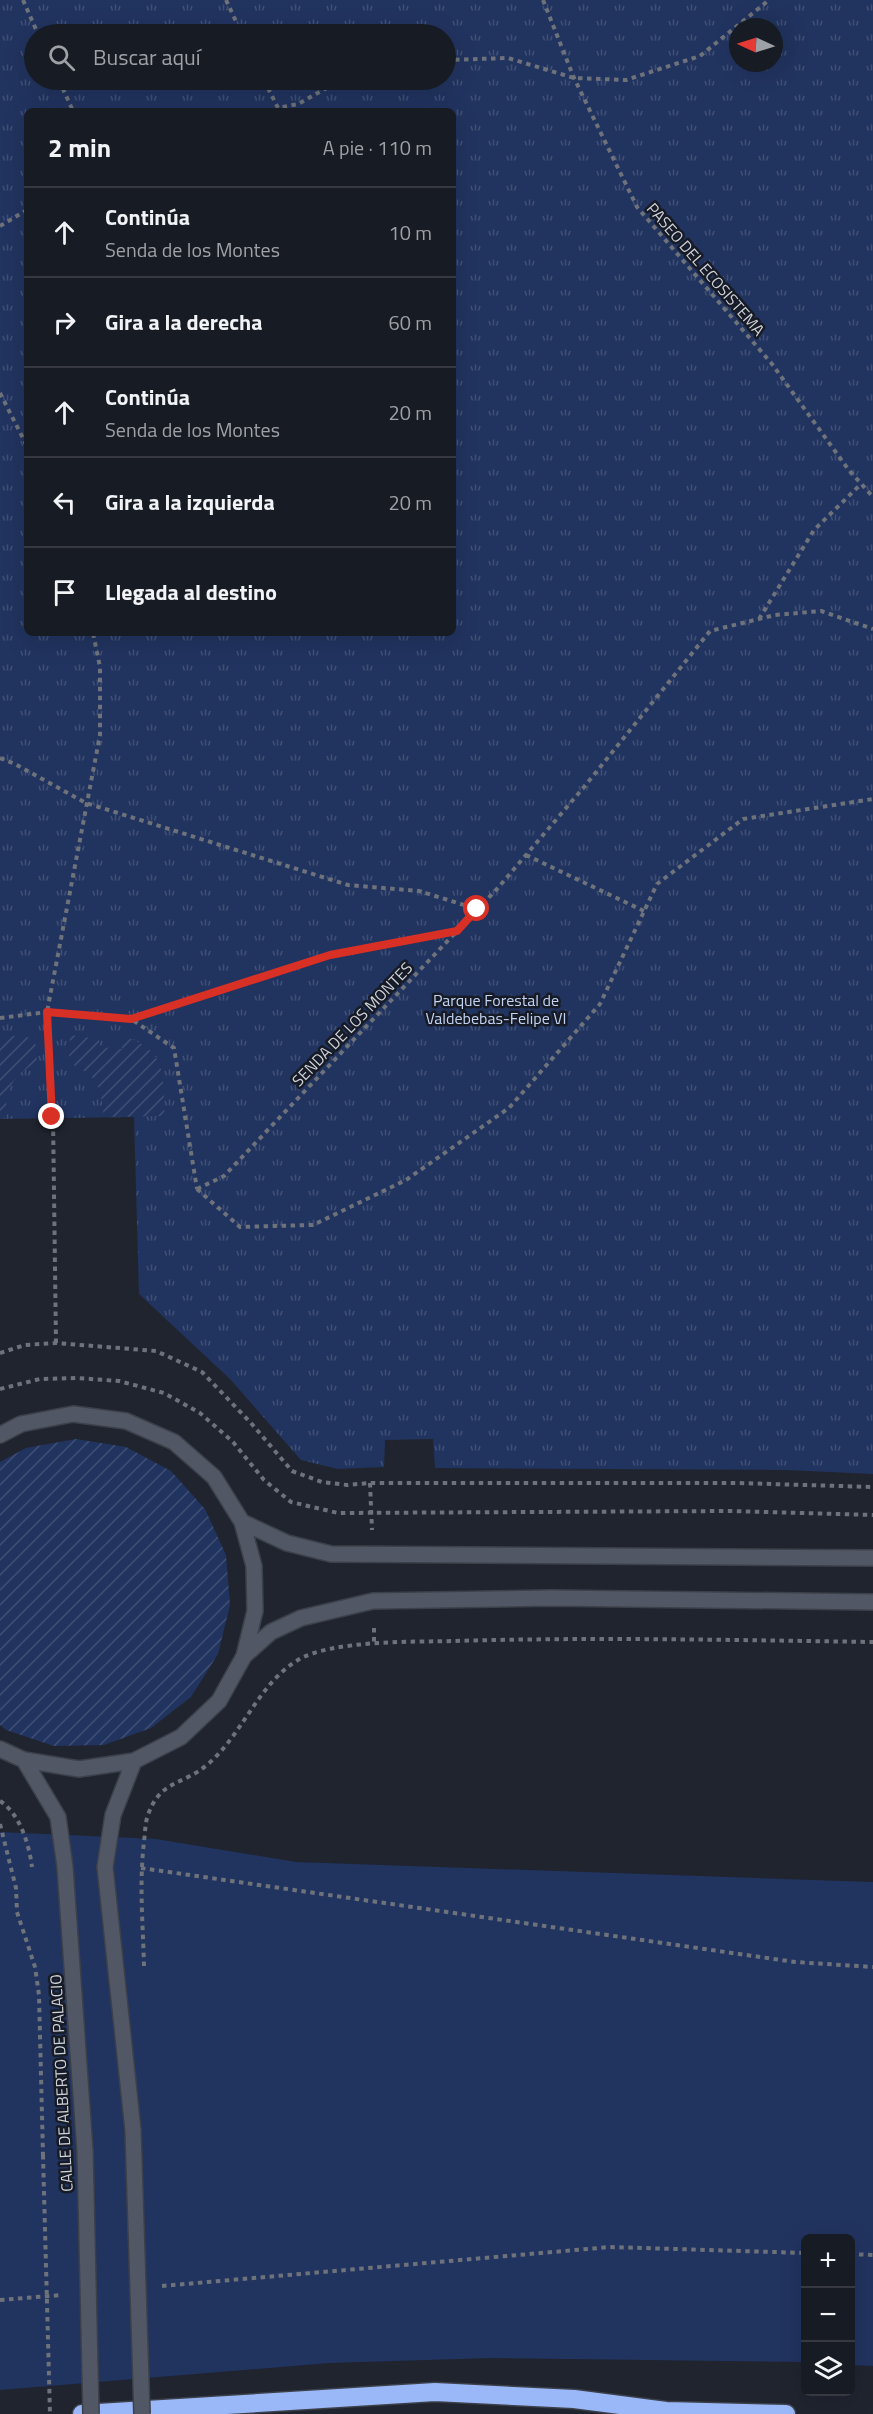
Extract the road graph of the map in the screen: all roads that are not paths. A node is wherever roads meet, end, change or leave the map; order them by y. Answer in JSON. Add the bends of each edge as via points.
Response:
{"nodes":[{"id":1,"x":0,"y":1435,"type":"edge"},
{"id":2,"x":242,"y":1522,"type":"junction"},
{"id":3,"x":873,"y":1558,"type":"edge"},
{"id":4,"x":873,"y":1602,"type":"edge"},
{"id":5,"x":244,"y":1656,"type":"junction"},
{"id":6,"x":0,"y":1749,"type":"edge"},
{"id":7,"x":24,"y":1760,"type":"junction"},
{"id":8,"x":134,"y":1761,"type":"junction"},
{"id":9,"x":666,"y":2411,"type":"junction"},
{"id":10,"x":82,"y":2414,"type":"edge"},
{"id":11,"x":91,"y":2414,"type":"edge"},
{"id":12,"x":142,"y":2414,"type":"edge"},
{"id":13,"x":643,"y":2414,"type":"edge"},
{"id":14,"x":786,"y":2414,"type":"edge"}],
"edges":[{"from":1,"to":2,"type":"street","via":[[21,1424],[73,1414],[126,1420],[174,1442],[214,1477]]},
{"from":2,"to":3,"type":"street","via":[[287,1543],[331,1554]]},
{"from":2,"to":5,"type":"street","via":[[254,1566],[255,1611]]},
{"from":4,"to":5,"type":"street","via":[[551,1598],[373,1601],[301,1618],[272,1632]]},
{"from":5,"to":8,"type":"street","via":[[219,1701],[181,1737]]},
{"from":6,"to":7,"type":"street"},
{"from":7,"to":8,"type":"street","via":[[79,1769]]},
{"from":7,"to":11,"type":"street","name":"CALLE DE ALBERTO DE PALACIO","bridge":true,"via":[[58,1817],[65,1867],[85,2151]]},
{"from":8,"to":12,"type":"street","bridge":true,"via":[[113,1815],[105,1867],[134,2130]]},
{"from":9,"to":10,"type":"highway","via":[[574,2399],[435,2392]]},
{"from":9,"to":13,"type":"highway"},
{"from":9,"to":14,"type":"highway"}]}
